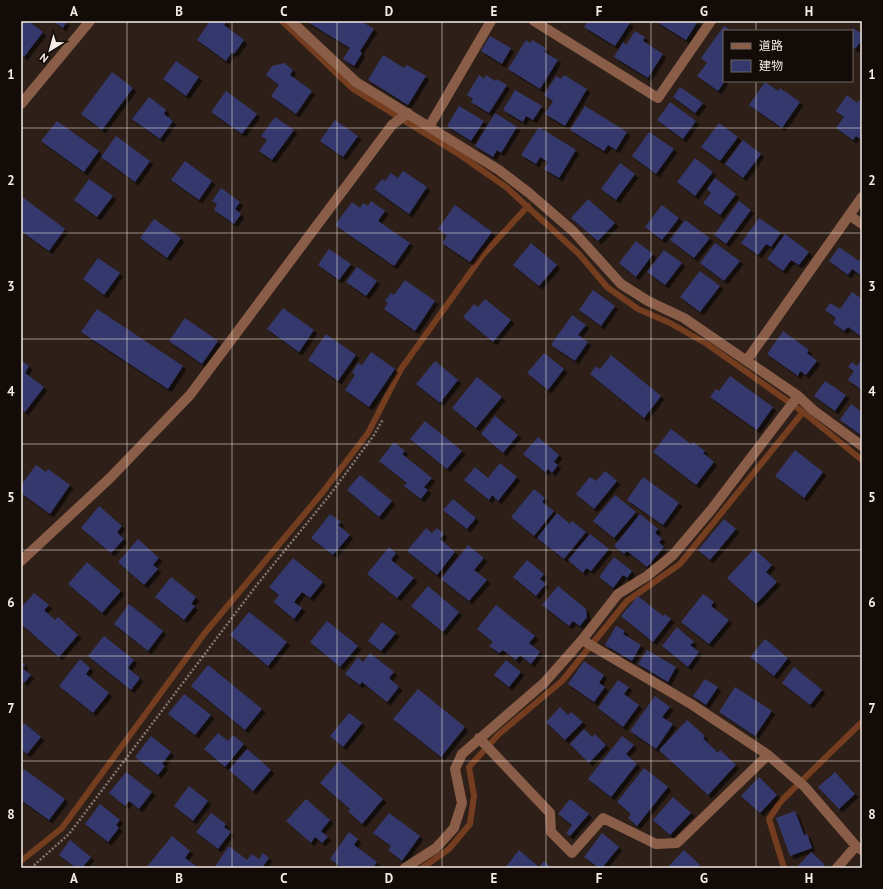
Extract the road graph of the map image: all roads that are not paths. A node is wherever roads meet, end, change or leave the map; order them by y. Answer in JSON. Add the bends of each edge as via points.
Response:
{"nodes":[{"id":1,"x":90,"y":21,"type":"edge"},
{"id":2,"x":291,"y":21,"type":"edge"},
{"id":3,"x":491,"y":21,"type":"edge"},
{"id":4,"x":534,"y":21,"type":"edge"},
{"id":5,"x":711,"y":21,"type":"edge"},
{"id":6,"x":21,"y":104,"type":"edge"},
{"id":7,"x":408,"y":114,"type":"junction"},
{"id":8,"x":429,"y":127,"type":"junction"},
{"id":9,"x":862,"y":197,"type":"edge"},
{"id":10,"x":849,"y":215,"type":"junction"},
{"id":11,"x":862,"y":224,"type":"edge"},
{"id":12,"x":747,"y":360,"type":"junction"},
{"id":13,"x":798,"y":396,"type":"junction"},
{"id":14,"x":862,"y":446,"type":"edge"},
{"id":15,"x":21,"y":560,"type":"edge"},
{"id":16,"x":582,"y":640,"type":"junction"},
{"id":17,"x":479,"y":738,"type":"junction"},
{"id":18,"x":768,"y":755,"type":"junction"},
{"id":19,"x":859,"y":848,"type":"edge"},
{"id":20,"x":405,"y":868,"type":"edge"},
{"id":21,"x":837,"y":868,"type":"edge"}],
"edges":[{"from":1,"to":6,"type":"street"},
{"from":2,"to":7,"type":"street","via":[[356,82]]},
{"from":3,"to":8,"type":"street"},
{"from":4,"to":5,"type":"street","via":[[658,98]]},
{"from":7,"to":8,"type":"street"},
{"from":7,"to":15,"type":"street","via":[[392,125],[190,395],[110,478]]},
{"from":8,"to":12,"type":"street","via":[[499,170],[529,193],[573,231],[621,284],[648,302],[684,318]]},
{"from":9,"to":10,"type":"street"},
{"from":10,"to":11,"type":"street"},
{"from":10,"to":12,"type":"street"},
{"from":12,"to":13,"type":"street"},
{"from":13,"to":14,"type":"street"},
{"from":13,"to":16,"type":"street","via":[[711,510],[673,555],[647,576],[618,594]]},
{"from":16,"to":17,"type":"street","via":[[544,683]]},
{"from":16,"to":18,"type":"street","via":[[691,704]]},
{"from":17,"to":18,"type":"street","via":[[550,813],[551,832],[572,853],[603,818],[656,844],[677,843]]},
{"from":17,"to":20,"type":"street","via":[[462,754],[455,769],[462,803],[454,828],[436,848]]},
{"from":18,"to":19,"type":"street","via":[[797,778]]},
{"from":19,"to":21,"type":"street"}]}
